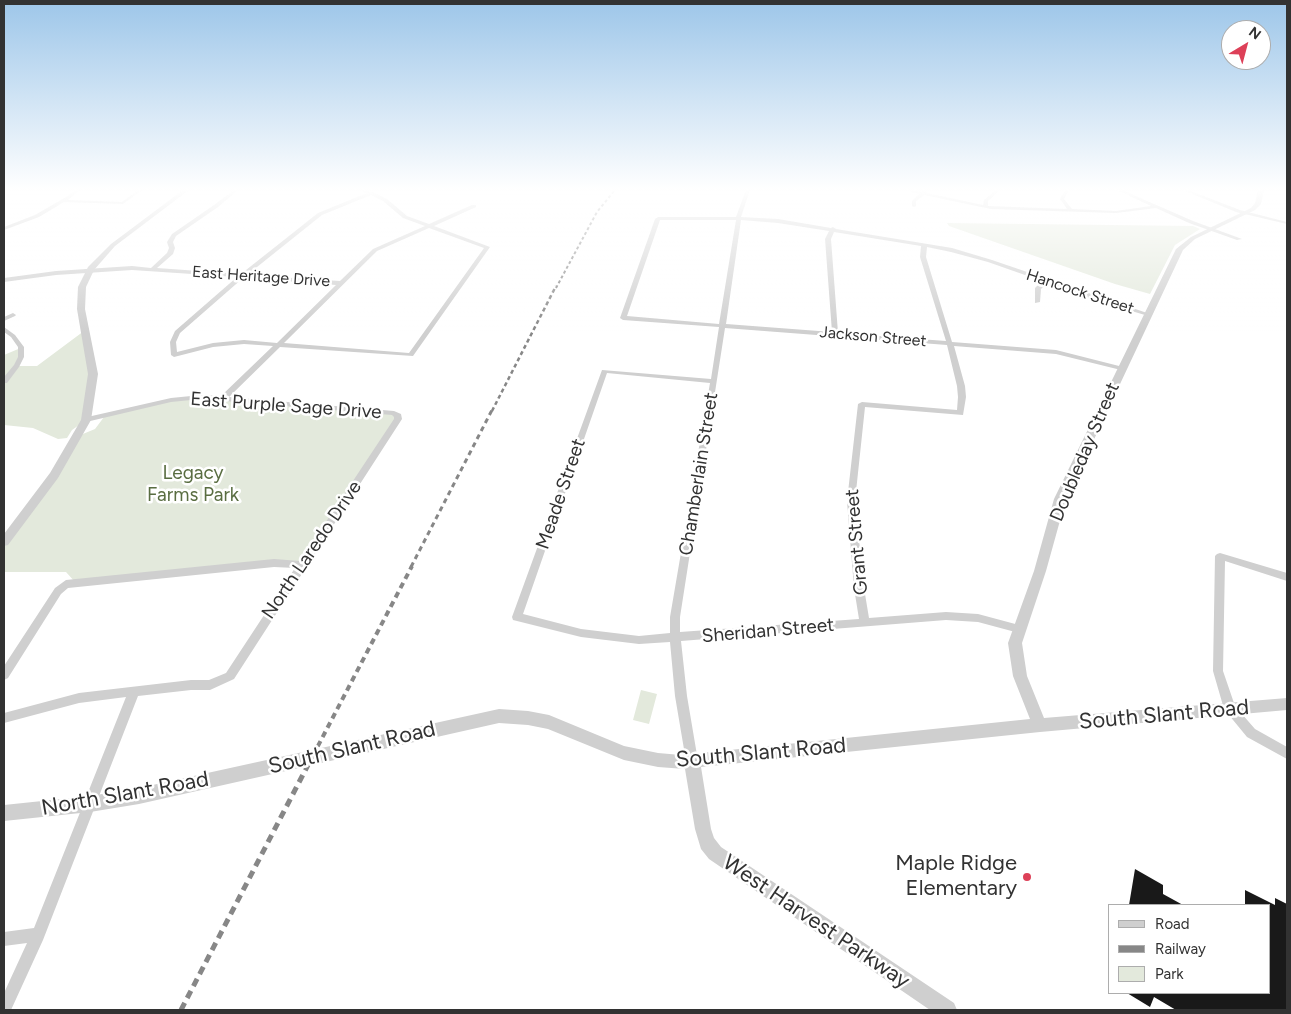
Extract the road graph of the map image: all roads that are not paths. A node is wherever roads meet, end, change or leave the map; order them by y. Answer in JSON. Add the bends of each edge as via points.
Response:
{"nodes":[{"id":1,"x":123,"y":237,"type":"edge"},
{"id":2,"x":173,"y":237,"type":"edge"},
{"id":3,"x":291,"y":237,"type":"edge"},
{"id":4,"x":401,"y":237,"type":"edge"},
{"id":5,"x":461,"y":237,"type":"edge"},
{"id":6,"x":652,"y":237,"type":"edge"},
{"id":7,"x":735,"y":237,"type":"edge"},
{"id":8,"x":829,"y":237,"type":"edge"},
{"id":9,"x":878,"y":237,"type":"edge"},
{"id":10,"x":1193,"y":237,"type":"edge"},
{"id":11,"x":1234,"y":237,"type":"edge"},
{"id":12,"x":1239,"y":239,"type":"dead end"},
{"id":13,"x":924,"y":246,"type":"junction"},
{"id":14,"x":153,"y":269,"type":"junction"},
{"id":15,"x":91,"y":270,"type":"junction"},
{"id":16,"x":243,"y":275,"type":"junction"},
{"id":17,"x":4,"y":280,"type":"edge"},
{"id":18,"x":1046,"y":282,"type":"junction"},
{"id":19,"x":339,"y":283,"type":"junction"},
{"id":20,"x":1037,"y":302,"type":"dead end"},
{"id":21,"x":1147,"y":314,"type":"junction"},
{"id":22,"x":13,"y":316,"type":"dead end"},
{"id":23,"x":4,"y":319,"type":"edge"},
{"id":24,"x":721,"y":326,"type":"junction"},
{"id":25,"x":4,"y":329,"type":"edge"},
{"id":26,"x":835,"y":334,"type":"junction"},
{"id":27,"x":278,"y":344,"type":"junction"},
{"id":28,"x":949,"y":344,"type":"junction"},
{"id":29,"x":1121,"y":368,"type":"junction"},
{"id":30,"x":6,"y":375,"type":"edge"},
{"id":31,"x":714,"y":380,"type":"junction"},
{"id":32,"x":4,"y":381,"type":"edge"},
{"id":33,"x":223,"y":398,"type":"junction"},
{"id":34,"x":398,"y":416,"type":"joint"},
{"id":35,"x":86,"y":420,"type":"junction"},
{"id":36,"x":4,"y":542,"type":"edge"},
{"id":37,"x":301,"y":565,"type":"junction"},
{"id":38,"x":1287,"y":577,"type":"edge"},
{"id":39,"x":518,"y":617,"type":"joint"},
{"id":40,"x":865,"y":622,"type":"junction"},
{"id":41,"x":1019,"y":629,"type":"junction"},
{"id":42,"x":674,"y":638,"type":"junction"},
{"id":43,"x":4,"y":676,"type":"edge"},
{"id":44,"x":134,"y":691,"type":"junction"},
{"id":45,"x":1287,"y":704,"type":"edge"},
{"id":46,"x":1230,"y":709,"type":"junction"},
{"id":47,"x":4,"y":718,"type":"edge"},
{"id":48,"x":1040,"y":725,"type":"junction"},
{"id":49,"x":1287,"y":753,"type":"edge"},
{"id":50,"x":692,"y":761,"type":"junction"},
{"id":51,"x":246,"y":772,"type":"joint"},
{"id":52,"x":90,"y":804,"type":"junction"},
{"id":53,"x":4,"y":813,"type":"edge"},
{"id":54,"x":38,"y":935,"type":"junction"},
{"id":55,"x":4,"y":939,"type":"edge"},
{"id":56,"x":4,"y":1009,"type":"edge"},
{"id":57,"x":947,"y":1010,"type":"edge"}],
"edges":[{"from":1,"to":15,"type":"street"},
{"from":2,"to":14,"type":"street","via":[[170,254]]},
{"from":3,"to":16,"type":"street"},
{"from":4,"to":19,"type":"street","via":[[375,250]]},
{"from":5,"to":27,"type":"street","via":[[487,247],[411,355]]},
{"from":6,"to":24,"type":"street","name":"Jackson Street","via":[[623,318]]},
{"from":7,"to":24,"type":"street","name":"Chamberlain Street"},
{"from":8,"to":26,"type":"street"},
{"from":9,"to":13,"type":"street","name":"Hancock Street"},
{"from":10,"to":21,"type":"street","name":"Doubleday Street","via":[[1180,249]]},
{"from":11,"to":12,"type":"street"},
{"from":13,"to":18,"type":"street","name":"Hancock Street","via":[[974,256]]},
{"from":13,"to":28,"type":"street","name":"Grant Street","via":[[924,257]]},
{"from":14,"to":15,"type":"street","name":"East Heritage Drive"},
{"from":14,"to":16,"type":"street","name":"East Heritage Drive"},
{"from":15,"to":17,"type":"street","name":"East Heritage Drive"},
{"from":15,"to":35,"type":"street","via":[[82,287],[81,309],[93,374]]},
{"from":16,"to":19,"type":"street","name":"East Heritage Drive"},
{"from":16,"to":27,"type":"street","via":[[177,332],[173,342],[174,355],[228,343]]},
{"from":18,"to":20,"type":"street","via":[[1038,288]]},
{"from":18,"to":21,"type":"street","name":"Hancock Street"},
{"from":19,"to":27,"type":"street"},
{"from":21,"to":29,"type":"street","name":"Doubleday Street"},
{"from":22,"to":23,"type":"street"},
{"from":24,"to":26,"type":"street","name":"Jackson Street"},
{"from":24,"to":31,"type":"street","name":"Chamberlain Street"},
{"from":25,"to":30,"type":"street","via":[[21,347],[17,366]]},
{"from":26,"to":28,"type":"street","name":"Jackson Street"},
{"from":27,"to":33,"type":"street"},
{"from":28,"to":29,"type":"street","name":"Jackson Street","via":[[1056,352]]},
{"from":28,"to":40,"type":"street","name":"Grant Street","via":[[962,392],[960,413],[862,404],[851,501]]},
{"from":29,"to":41,"type":"street","name":"Doubleday Street","via":[[1060,499],[1040,571]]},
{"from":30,"to":32,"type":"street"},
{"from":31,"to":39,"type":"street","name":"Meade Street","via":[[604,371]]},
{"from":31,"to":42,"type":"street","name":"Chamberlain Street"},
{"from":33,"to":34,"type":"street","name":"East Purple Sage Drive"},
{"from":33,"to":35,"type":"street","name":"East Purple Sage Drive","via":[[186,397]]},
{"from":34,"to":37,"type":"street","name":"North Laredo Drive"},
{"from":35,"to":36,"type":"street","via":[[58,468]]},
{"from":37,"to":43,"type":"street","via":[[266,563],[66,584],[58,591]]},
{"from":37,"to":44,"type":"street","name":"North Laredo Drive","via":[[230,676],[210,685]]},
{"from":38,"to":46,"type":"street","via":[[1220,556],[1218,671]]},
{"from":39,"to":42,"type":"street","name":"Sheridan Street","via":[[581,633],[639,640]]},
{"from":40,"to":41,"type":"street","name":"Sheridan Street","via":[[957,616]]},
{"from":40,"to":42,"type":"street","name":"Sheridan Street"},
{"from":41,"to":48,"type":"street","name":"Doubleday Street","via":[[1015,643],[1016,664]]},
{"from":42,"to":50,"type":"street","name":"Chamberlain Street"},
{"from":44,"to":47,"type":"street","via":[[80,698]]},
{"from":44,"to":52,"type":"street"},
{"from":45,"to":46,"type":"street","name":"South Slant Road"},
{"from":46,"to":48,"type":"street","name":"South Slant Road"},
{"from":46,"to":49,"type":"street","via":[[1252,733]]},
{"from":48,"to":50,"type":"street","name":"South Slant Road"},
{"from":50,"to":51,"type":"street","name":"South Slant Road","via":[[639,757],[549,722],[499,716]]},
{"from":50,"to":57,"type":"street","name":"West Harvest Parkway","via":[[703,829],[707,843],[715,853]]},
{"from":51,"to":52,"type":"street","name":"North Slant Road"},
{"from":52,"to":53,"type":"street","name":"North Slant Road"},
{"from":52,"to":54,"type":"street"},
{"from":54,"to":55,"type":"street"},
{"from":54,"to":56,"type":"street"}]}
